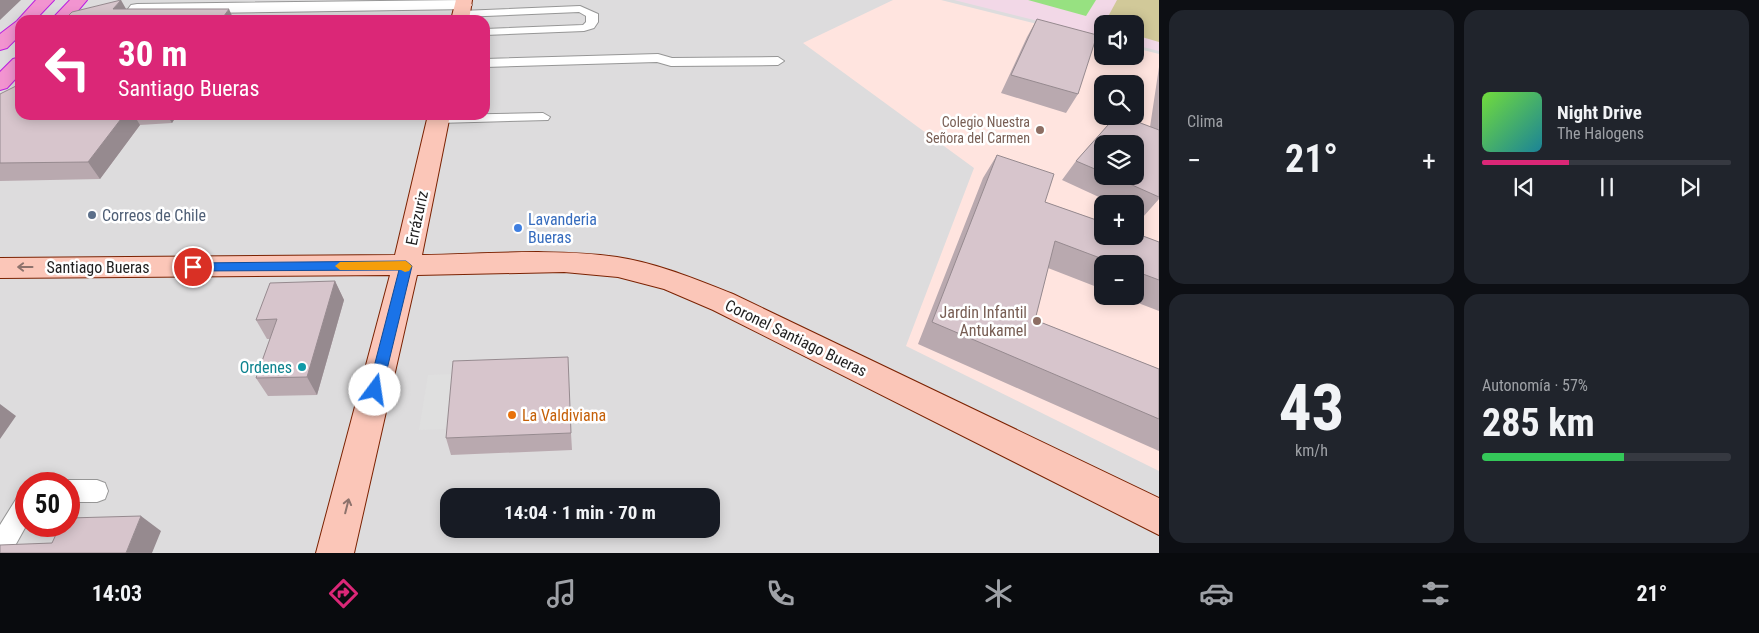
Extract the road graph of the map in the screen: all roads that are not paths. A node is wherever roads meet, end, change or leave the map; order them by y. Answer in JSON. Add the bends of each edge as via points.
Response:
{"nodes":[{"id":1,"x":46,"y":0,"type":"edge"},
{"id":2,"x":118,"y":10,"type":"edge"},
{"id":3,"x":462,"y":10,"type":"edge"},
{"id":4,"x":30,"y":15,"type":"edge"},
{"id":5,"x":15,"y":30,"type":"edge"},
{"id":6,"x":490,"y":32,"type":"edge"},
{"id":7,"x":0,"y":44,"type":"edge"},
{"id":8,"x":778,"y":61,"type":"dead end"},
{"id":9,"x":490,"y":63,"type":"edge"},
{"id":10,"x":15,"y":68,"type":"edge"},
{"id":11,"x":0,"y":84,"type":"edge"},
{"id":12,"x":490,"y":117,"type":"edge"},
{"id":13,"x":544,"y":117,"type":"dead end"},
{"id":14,"x":438,"y":120,"type":"edge"},
{"id":15,"x":406,"y":266,"type":"junction"},
{"id":16,"x":0,"y":268,"type":"edge"},
{"id":17,"x":80,"y":491,"type":"edge"},
{"id":18,"x":97,"y":491,"type":"dead end"},
{"id":19,"x":1159,"y":517,"type":"edge"},
{"id":20,"x":15,"y":523,"type":"edge"},
{"id":21,"x":0,"y":548,"type":"edge"},
{"id":22,"x":335,"y":553,"type":"edge"}],
"edges":[{"from":1,"to":4,"type":"highway"},
{"from":2,"to":3,"type":"street"},
{"from":3,"to":6,"type":"lane","via":[[580,10],[592,14],[590,26],[584,28]]},
{"from":5,"to":7,"type":"highway"},
{"from":8,"to":9,"type":"lane","via":[[671,62],[658,58]]},
{"from":10,"to":11,"type":"highway"},
{"from":12,"to":13,"type":"lane"},
{"from":14,"to":15,"type":"main road","name":"Errázuriz"},
{"from":15,"to":16,"type":"main road","name":"Santiago Bueras","one_way":true},
{"from":15,"to":19,"type":"main road","name":"Coronel Santiago Bueras","via":[[564,262],[618,267],[671,280],[740,310]]},
{"from":22,"to":15,"type":"main road","name":"Errázuriz","one_way":true},
{"from":17,"to":18,"type":"lane"},
{"from":20,"to":21,"type":"lane"}]}
